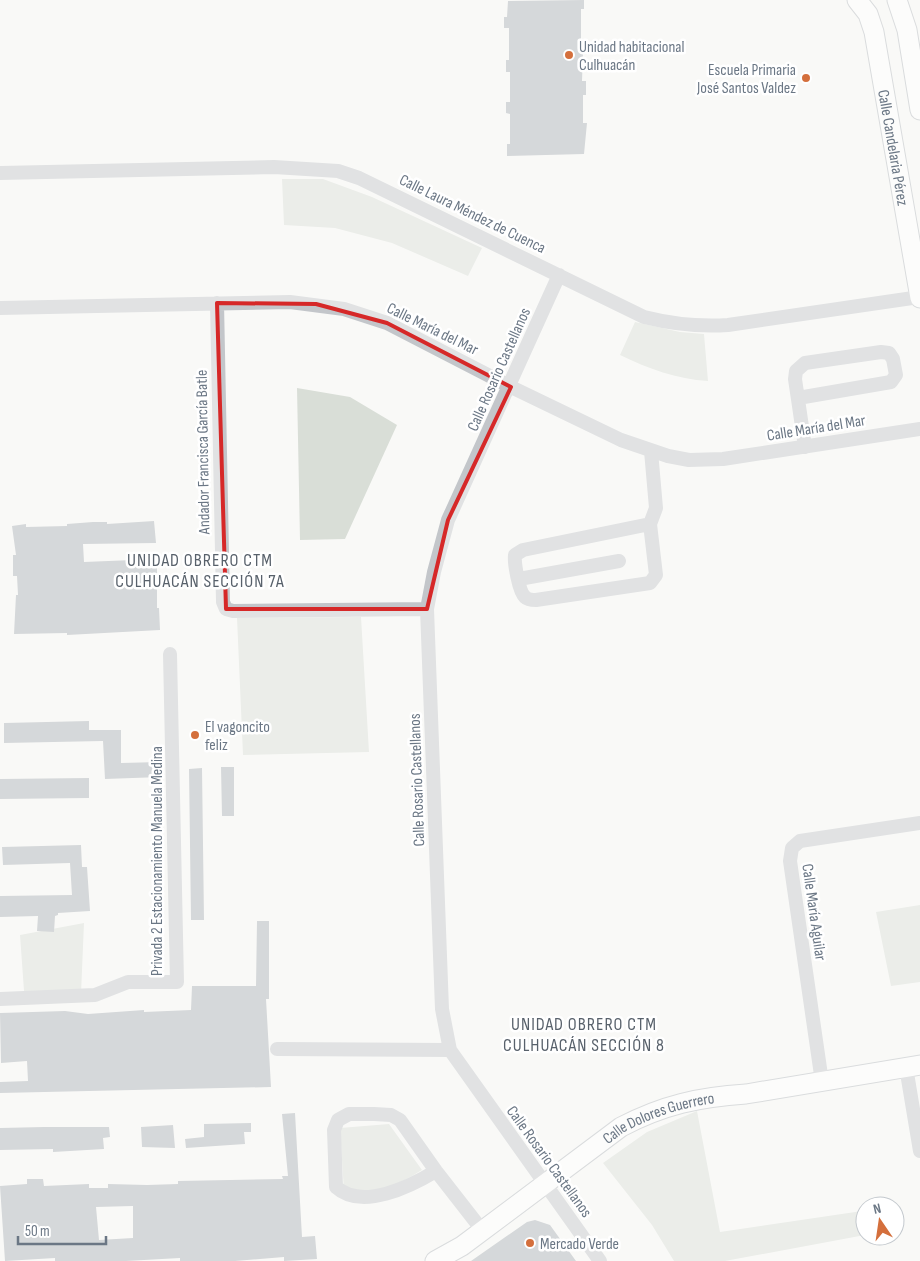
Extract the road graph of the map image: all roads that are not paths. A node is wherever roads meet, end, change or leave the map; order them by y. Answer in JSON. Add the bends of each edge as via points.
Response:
{"nodes":[{"id":1,"x":857,"y":0,"type":"edge"},
{"id":2,"x":897,"y":0,"type":"edge"},
{"id":3,"x":920,"y":110,"type":"edge"},
{"id":4,"x":0,"y":173,"type":"edge"},
{"id":5,"x":559,"y":275,"type":"junction"},
{"id":6,"x":920,"y":297,"type":"edge"},
{"id":7,"x":216,"y":303,"type":"junction"},
{"id":8,"x":0,"y":308,"type":"edge"},
{"id":9,"x":511,"y":387,"type":"junction"},
{"id":10,"x":798,"y":398,"type":"junction"},
{"id":11,"x":920,"y":429,"type":"edge"},
{"id":12,"x":805,"y":447,"type":"junction"},
{"id":13,"x":651,"y":451,"type":"junction"},
{"id":14,"x":650,"y":524,"type":"junction"},
{"id":15,"x":619,"y":561,"type":"dead end"},
{"id":16,"x":519,"y":579,"type":"junction"},
{"id":17,"x":427,"y":609,"type":"junction"},
{"id":18,"x":170,"y":654,"type":"dead end"},
{"id":19,"x":920,"y":823,"type":"edge"},
{"id":20,"x":0,"y":999,"type":"edge"},
{"id":21,"x":277,"y":1049,"type":"dead end"},
{"id":22,"x":450,"y":1050,"type":"junction"},
{"id":23,"x":913,"y":1066,"type":"edge"},
{"id":24,"x":822,"y":1082,"type":"junction"},
{"id":25,"x":920,"y":1149,"type":"edge"},
{"id":26,"x":436,"y":1171,"type":"junction"},
{"id":27,"x":545,"y":1184,"type":"junction"},
{"id":28,"x":482,"y":1230,"type":"junction"},
{"id":29,"x":435,"y":1261,"type":"edge"},
{"id":30,"x":600,"y":1261,"type":"edge"}],
"edges":[{"from":1,"to":6,"type":"street","name":"Calle Candelaria Pérez","via":[[868,14],[874,32]]},
{"from":2,"to":3,"type":"street","name":"Calle Candelaria Pérez","via":[[907,30]]},
{"from":4,"to":5,"type":"street","name":"Calle Laura Méndez de Cuenca","via":[[274,167],[338,172],[359,178]]},
{"from":5,"to":6,"type":"street","name":"Calle Laura Méndez de Cuenca","via":[[644,317],[705,327]]},
{"from":5,"to":9,"type":"street","name":"Calle Rosario Castellanos"},
{"from":7,"to":8,"type":"street","name":"Calle María del Mar"},
{"from":7,"to":9,"type":"street","name":"Calle María del Mar","via":[[290,302],[344,309],[387,323]]},
{"from":7,"to":17,"type":"street","name":"Andador Francisca García Batle","via":[[223,602],[226,609]]},
{"from":9,"to":13,"type":"street","name":"Calle María del Mar"},
{"from":9,"to":17,"type":"street","name":"Calle Rosario Castellanos","via":[[448,520]]},
{"from":10,"to":10,"type":"street","via":[[796,371],[805,363],[881,352],[889,353],[893,359],[896,375],[891,382]]},
{"from":10,"to":12,"type":"street"},
{"from":11,"to":12,"type":"street","name":"Calle María del Mar"},
{"from":12,"to":13,"type":"street","name":"Calle María del Mar","via":[[696,460]]},
{"from":13,"to":14,"type":"street","via":[[656,508]]},
{"from":14,"to":16,"type":"street","via":[[523,550],[515,555]]},
{"from":14,"to":16,"type":"street","via":[[656,575],[650,583],[536,600],[522,595]]},
{"from":15,"to":16,"type":"street"},
{"from":17,"to":22,"type":"street","name":"Calle Rosario Castellanos","via":[[442,1009]]},
{"from":18,"to":20,"type":"street","name":"Privada 2 Estacionamiento Manuela Medina","via":[[177,982],[128,982],[95,995]]},
{"from":19,"to":24,"type":"street","name":"Calle María Aguilar","via":[[800,842],[792,848],[790,861]]},
{"from":21,"to":22,"type":"street"},
{"from":22,"to":27,"type":"street","name":"Calle Rosario Castellanos"},
{"from":23,"to":24,"type":"street","name":"Calle Dolores Guerrero"},
{"from":23,"to":25,"type":"street"},
{"from":24,"to":27,"type":"street","name":"Calle Dolores Guerrero","via":[[672,1104],[621,1127]]},
{"from":26,"to":26,"type":"street","via":[[409,1187],[384,1194],[356,1196],[341,1192],[336,1187],[334,1130],[338,1120],[349,1114],[391,1116],[400,1120]]},
{"from":26,"to":28,"type":"street"},
{"from":27,"to":28,"type":"street","name":"Calle Dolores Guerrero"},
{"from":27,"to":30,"type":"street","name":"Calle Rosario Castellanos"},
{"from":28,"to":29,"type":"street","name":"Calle Dolores Guerrero","via":[[455,1251]]}]}
